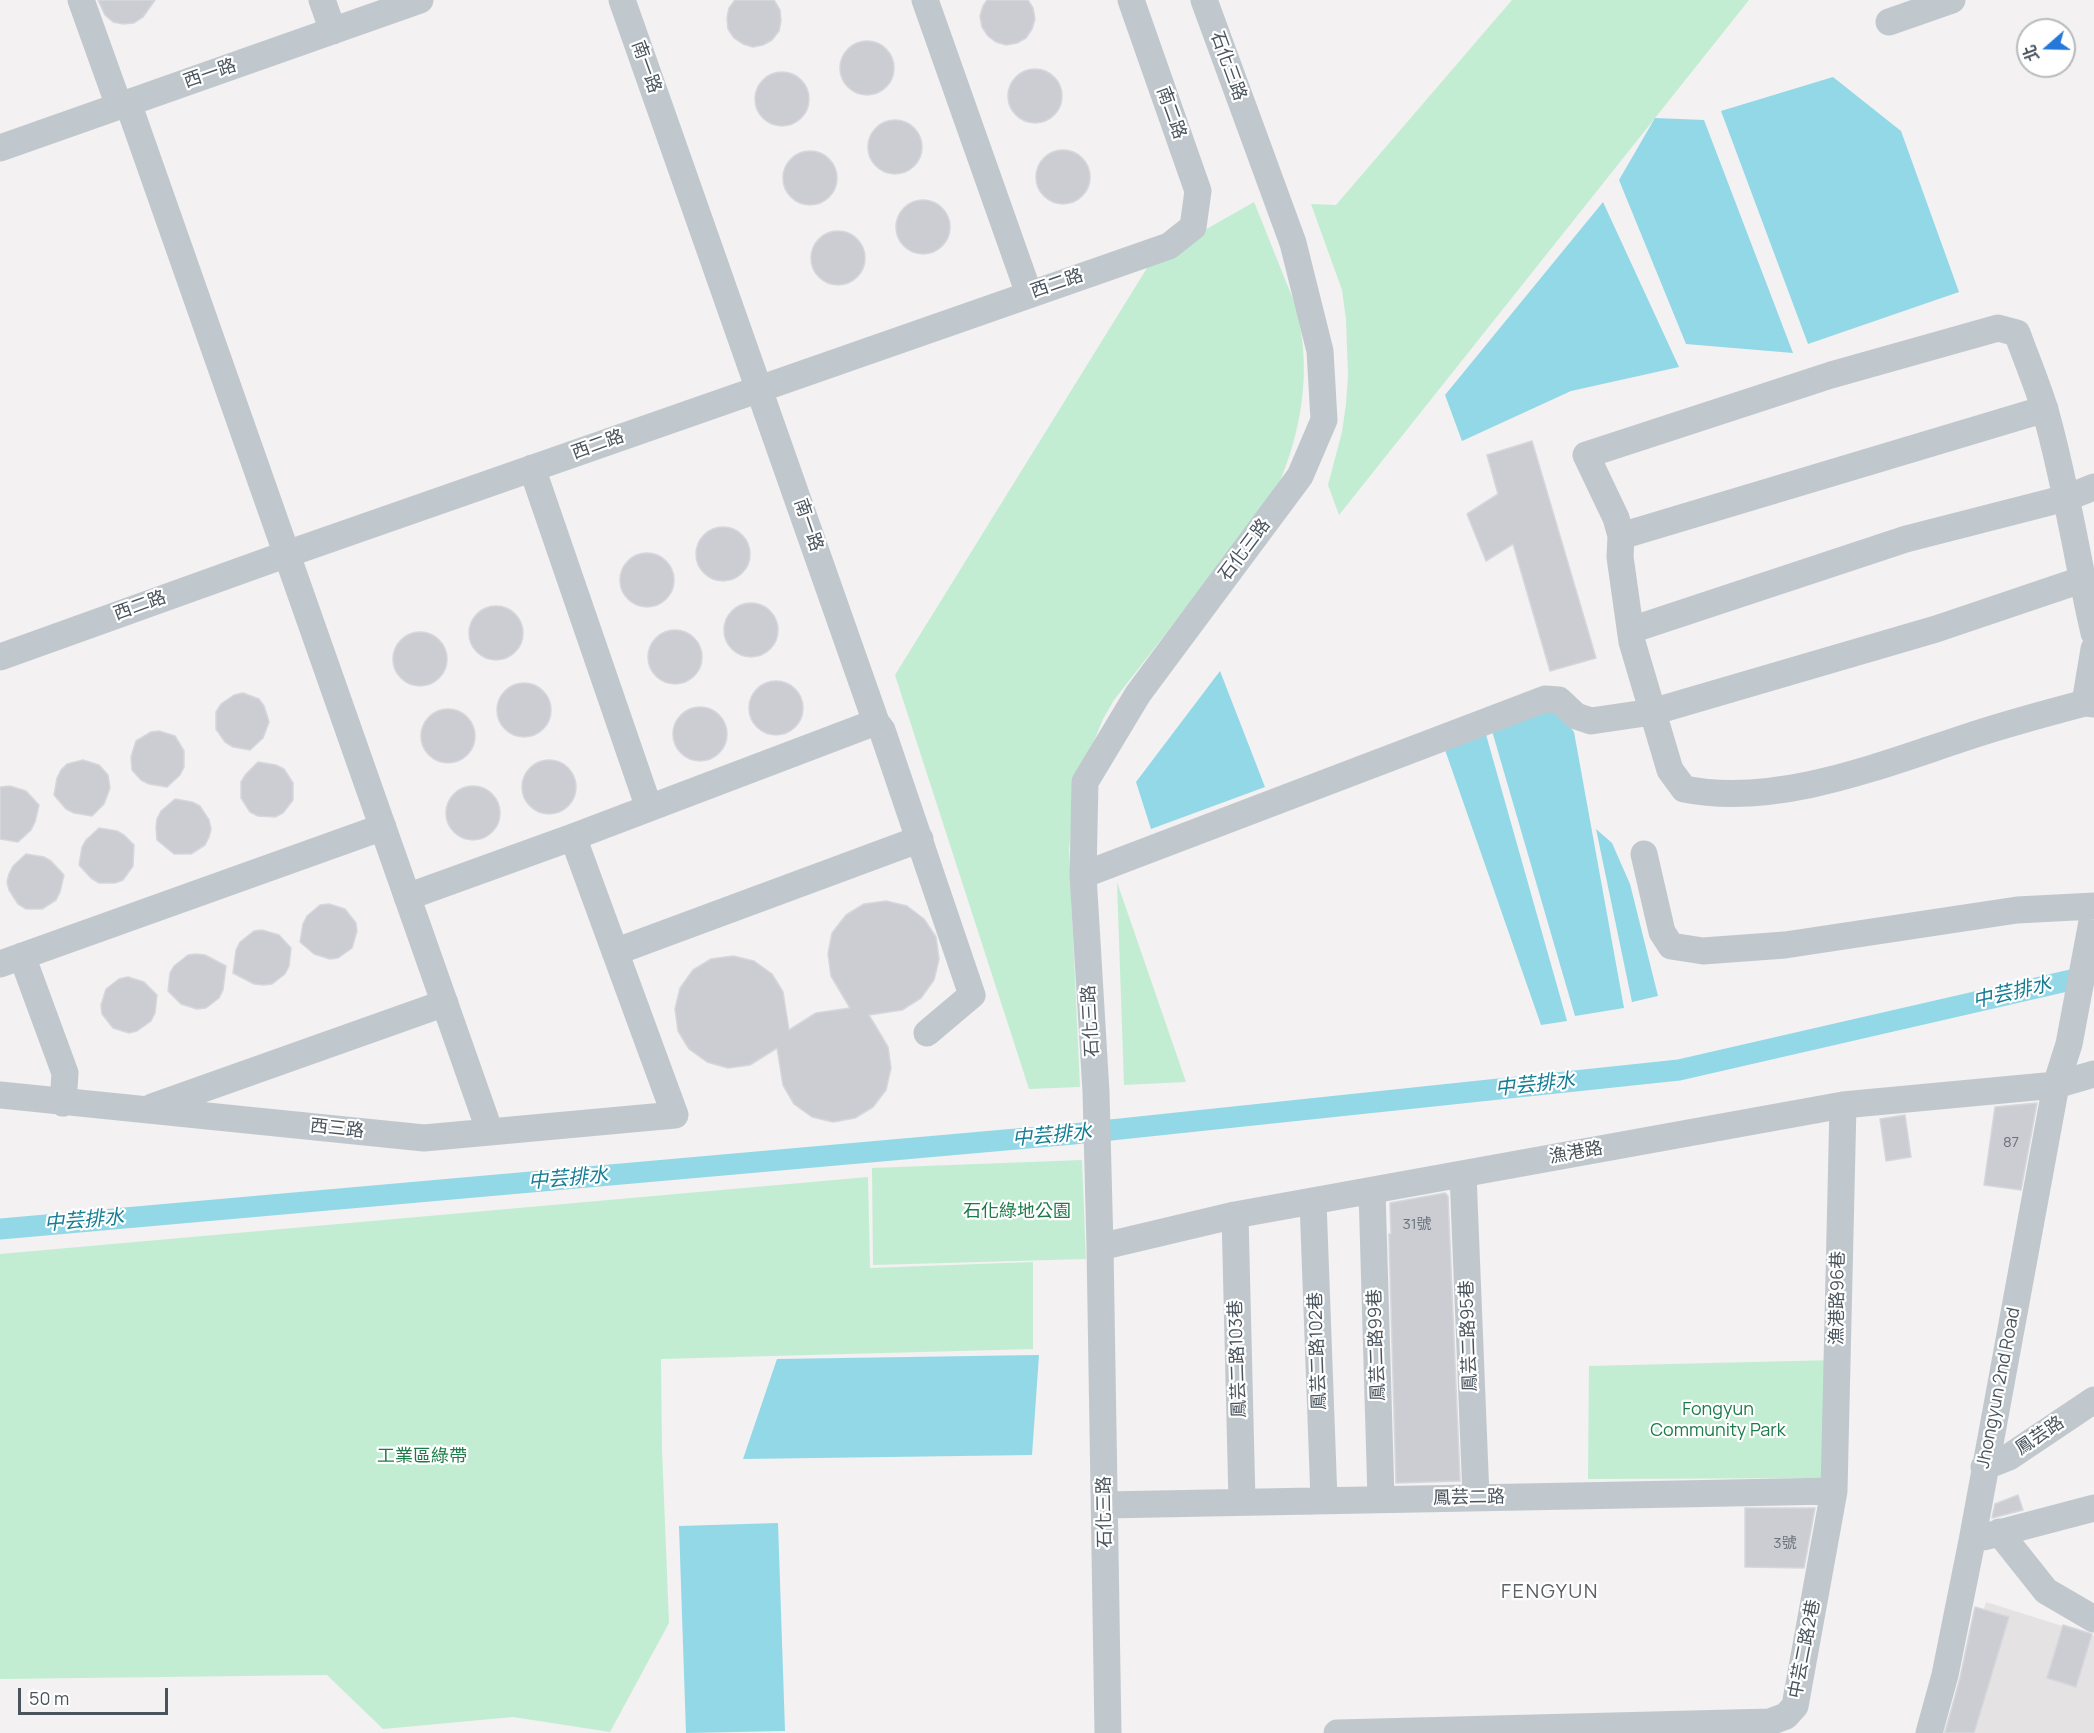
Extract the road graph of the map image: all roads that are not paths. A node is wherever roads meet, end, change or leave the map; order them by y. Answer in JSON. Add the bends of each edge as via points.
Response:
{"nodes":[{"id":1,"x":81,"y":0,"type":"edge"},
{"id":2,"x":322,"y":0,"type":"edge"},
{"id":3,"x":420,"y":0,"type":"edge"},
{"id":4,"x":622,"y":0,"type":"edge"},
{"id":5,"x":925,"y":0,"type":"edge"},
{"id":6,"x":1131,"y":0,"type":"edge"},
{"id":7,"x":1204,"y":0,"type":"edge"},
{"id":8,"x":1952,"y":0,"type":"edge"},
{"id":9,"x":1889,"y":22,"type":"dead end"},
{"id":10,"x":333,"y":31,"type":"junction"},
{"id":11,"x":123,"y":104,"type":"junction"},
{"id":12,"x":0,"y":148,"type":"edge"},
{"id":13,"x":1193,"y":227,"type":"joint"},
{"id":14,"x":1029,"y":294,"type":"junction"},
{"id":15,"x":760,"y":388,"type":"junction"},
{"id":16,"x":2045,"y":409,"type":"junction"},
{"id":17,"x":532,"y":468,"type":"junction"},
{"id":18,"x":2094,"y":488,"type":"edge"},
{"id":19,"x":2066,"y":498,"type":"junction"},
{"id":20,"x":1621,"y":536,"type":"junction"},
{"id":21,"x":287,"y":554,"type":"junction"},
{"id":22,"x":2081,"y":580,"type":"junction"},
{"id":23,"x":1631,"y":630,"type":"junction"},
{"id":24,"x":2094,"y":633,"type":"edge"},
{"id":25,"x":2094,"y":649,"type":"edge"},
{"id":26,"x":0,"y":657,"type":"edge"},
{"id":27,"x":2089,"y":703,"type":"edge"},
{"id":28,"x":1652,"y":712,"type":"junction"},
{"id":29,"x":876,"y":722,"type":"junction"},
{"id":30,"x":649,"y":808,"type":"junction"},
{"id":31,"x":383,"y":827,"type":"junction"},
{"id":32,"x":573,"y":837,"type":"junction"},
{"id":33,"x":920,"y":839,"type":"junction"},
{"id":34,"x":1644,"y":854,"type":"dead end"},
{"id":35,"x":1083,"y":875,"type":"junction"},
{"id":36,"x":407,"y":897,"type":"junction"},
{"id":37,"x":2094,"y":906,"type":"edge"},
{"id":38,"x":2092,"y":923,"type":"edge"},
{"id":39,"x":615,"y":952,"type":"junction"},
{"id":40,"x":11,"y":960,"type":"edge"},
{"id":41,"x":445,"y":1003,"type":"junction"},
{"id":42,"x":927,"y":1033,"type":"dead end"},
{"id":43,"x":2094,"y":1074,"type":"edge"},
{"id":44,"x":2056,"y":1085,"type":"junction"},
{"id":45,"x":0,"y":1095,"type":"edge"},
{"id":46,"x":63,"y":1103,"type":"junction"},
{"id":47,"x":1843,"y":1105,"type":"junction"},
{"id":48,"x":146,"y":1109,"type":"junction"},
{"id":49,"x":490,"y":1132,"type":"junction"},
{"id":50,"x":1463,"y":1174,"type":"junction"},
{"id":51,"x":1372,"y":1191,"type":"junction"},
{"id":52,"x":1313,"y":1201,"type":"junction"},
{"id":53,"x":1234,"y":1215,"type":"junction"},
{"id":54,"x":1100,"y":1247,"type":"junction"},
{"id":55,"x":2094,"y":1400,"type":"edge"},
{"id":56,"x":1984,"y":1467,"type":"junction"},
{"id":57,"x":1834,"y":1491,"type":"junction"},
{"id":58,"x":1476,"y":1497,"type":"junction"},
{"id":59,"x":1381,"y":1499,"type":"junction"},
{"id":60,"x":1324,"y":1500,"type":"junction"},
{"id":61,"x":1242,"y":1502,"type":"junction"},
{"id":62,"x":1104,"y":1505,"type":"junction"},
{"id":63,"x":2094,"y":1508,"type":"edge"},
{"id":64,"x":1999,"y":1532,"type":"junction"},
{"id":65,"x":1972,"y":1541,"type":"junction"},
{"id":66,"x":2094,"y":1619,"type":"edge"},
{"id":67,"x":1108,"y":1733,"type":"edge"},
{"id":68,"x":1337,"y":1733,"type":"edge"},
{"id":69,"x":1929,"y":1733,"type":"edge"}],
"edges":[{"from":1,"to":11,"type":"street"},
{"from":2,"to":10,"type":"street"},
{"from":3,"to":10,"type":"street","name":"西一路"},
{"from":4,"to":15,"type":"street","name":"南一路"},
{"from":5,"to":14,"type":"street"},
{"from":6,"to":13,"type":"street","name":"南二路","via":[[1198,191]]},
{"from":7,"to":35,"type":"street","name":"石化三路","via":[[1293,243],[1320,351],[1324,420],[1300,476],[1138,694],[1085,782]]},
{"from":8,"to":9,"type":"street"},
{"from":10,"to":11,"type":"street","name":"西一路"},
{"from":11,"to":12,"type":"street","name":"西一路"},
{"from":11,"to":21,"type":"street"},
{"from":13,"to":14,"type":"street","name":"西二路","via":[[1169,246]]},
{"from":14,"to":15,"type":"street","name":"西二路"},
{"from":15,"to":17,"type":"street","name":"西二路"},
{"from":15,"to":29,"type":"street","name":"南一路"},
{"from":16,"to":19,"type":"street"},
{"from":16,"to":20,"type":"street"},
{"from":16,"to":20,"type":"street","via":[[2017,333],[1998,327],[1831,375],[1586,455]]},
{"from":17,"to":21,"type":"street","name":"西二路"},
{"from":17,"to":30,"type":"street"},
{"from":18,"to":19,"type":"street"},
{"from":19,"to":22,"type":"street"},
{"from":19,"to":23,"type":"street","via":[[1906,539]]},
{"from":20,"to":23,"type":"street","via":[[1620,557]]},
{"from":21,"to":26,"type":"street","name":"西二路"},
{"from":21,"to":31,"type":"street"},
{"from":22,"to":24,"type":"street"},
{"from":22,"to":28,"type":"street","via":[[1936,628]]},
{"from":23,"to":28,"type":"street"},
{"from":25,"to":27,"type":"street"},
{"from":27,"to":28,"type":"street","via":[[1804,786],[1711,794],[1684,789],[1670,770]]},
{"from":28,"to":35,"type":"street","via":[[1591,721],[1576,716],[1559,700],[1545,699]]},
{"from":29,"to":30,"type":"street"},
{"from":29,"to":33,"type":"street","name":"南一路"},
{"from":30,"to":32,"type":"street"},
{"from":31,"to":36,"type":"street"},
{"from":31,"to":40,"type":"street"},
{"from":32,"to":36,"type":"street"},
{"from":32,"to":39,"type":"street"},
{"from":33,"to":39,"type":"street"},
{"from":33,"to":42,"type":"street","name":"南一路","via":[[972,995]]},
{"from":34,"to":37,"type":"street","via":[[1662,932],[1671,946],[1703,951],[1785,945],[2017,910]]},
{"from":35,"to":54,"type":"street","name":"石化三路","via":[[1096,1092]]},
{"from":36,"to":41,"type":"street"},
{"from":38,"to":44,"type":"street","name":"Jhongyun 2nd Road"},
{"from":39,"to":49,"type":"street","name":"西三路","via":[[675,1115]]},
{"from":40,"to":46,"type":"street","via":[[64,1073]]},
{"from":41,"to":48,"type":"street"},
{"from":41,"to":49,"type":"street"},
{"from":43,"to":44,"type":"street","name":"漁港路"},
{"from":44,"to":47,"type":"street","name":"漁港路"},
{"from":44,"to":56,"type":"street","name":"Jhongyun 2nd Road"},
{"from":45,"to":46,"type":"street","name":"西三路"},
{"from":46,"to":48,"type":"street","name":"西三路"},
{"from":47,"to":50,"type":"street","name":"漁港路"},
{"from":47,"to":57,"type":"street","name":"漁港路96巷"},
{"from":48,"to":49,"type":"street","name":"西三路","via":[[424,1138]]},
{"from":50,"to":51,"type":"street","name":"漁港路"},
{"from":50,"to":58,"type":"street","name":"鳳芸二路95巷"},
{"from":51,"to":52,"type":"street","name":"漁港路"},
{"from":51,"to":59,"type":"street","name":"鳳芸二路99巷"},
{"from":52,"to":53,"type":"street","name":"漁港路"},
{"from":52,"to":60,"type":"street","name":"鳳芸二路102巷"},
{"from":53,"to":54,"type":"street","name":"漁港路"},
{"from":53,"to":61,"type":"street","name":"鳳芸二路103巷"},
{"from":54,"to":62,"type":"street","name":"石化三路"},
{"from":55,"to":56,"type":"street","name":"鳳芸路","via":[[2009,1457]]},
{"from":56,"to":65,"type":"street","name":"Jhongyun 2nd Road"},
{"from":57,"to":58,"type":"street","name":"鳳芸二路"},
{"from":57,"to":68,"type":"street","name":"中芸二路2巷","via":[[1795,1706],[1786,1716],[1770,1722]]},
{"from":58,"to":59,"type":"street","name":"鳳芸二路"},
{"from":59,"to":60,"type":"street","name":"鳳芸二路"},
{"from":60,"to":61,"type":"street","name":"鳳芸二路"},
{"from":61,"to":62,"type":"street","name":"鳳芸二路"},
{"from":62,"to":67,"type":"street","name":"石化三路"},
{"from":63,"to":64,"type":"street"},
{"from":64,"to":65,"type":"street"},
{"from":64,"to":66,"type":"street","via":[[2046,1591]]},
{"from":65,"to":69,"type":"street","name":"Jhongyun 2nd Road"}]}
